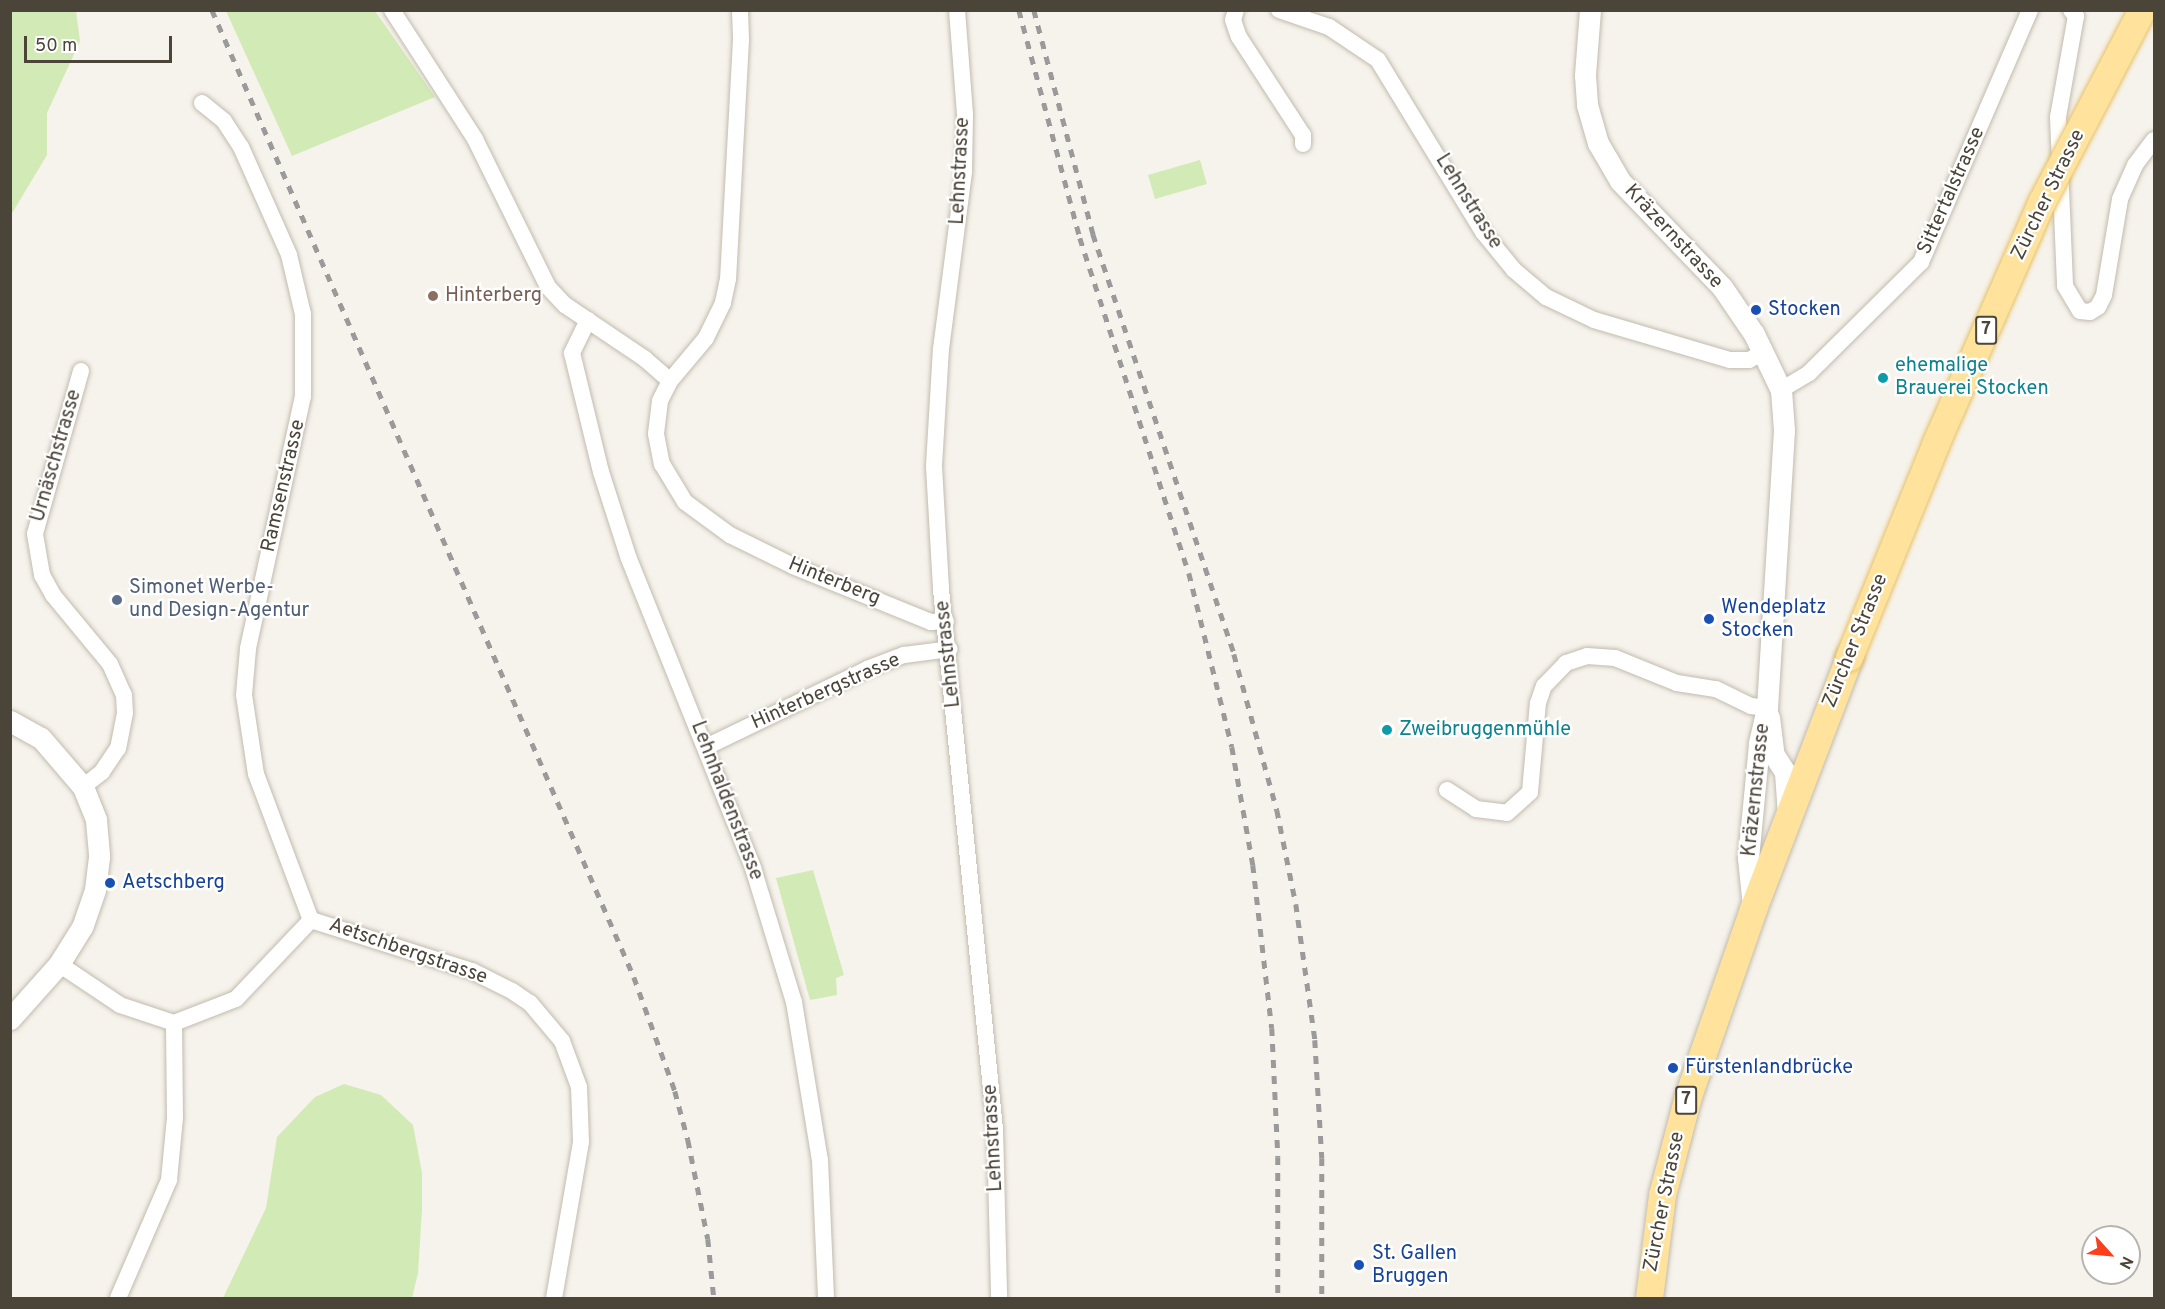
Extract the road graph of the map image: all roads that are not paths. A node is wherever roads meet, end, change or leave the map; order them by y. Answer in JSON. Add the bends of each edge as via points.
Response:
{"nodes":[{"id":1,"x":392,"y":10,"type":"edge"},
{"id":2,"x":740,"y":10,"type":"edge"},
{"id":3,"x":957,"y":10,"type":"edge"},
{"id":4,"x":1236,"y":10,"type":"edge"},
{"id":5,"x":1279,"y":10,"type":"edge"},
{"id":6,"x":1590,"y":10,"type":"edge"},
{"id":7,"x":2030,"y":10,"type":"edge"},
{"id":8,"x":2071,"y":10,"type":"edge"},
{"id":9,"x":2142,"y":10,"type":"edge"},
{"id":10,"x":202,"y":103,"type":"dead end"},
{"id":11,"x":2154,"y":140,"type":"edge"},
{"id":12,"x":1303,"y":144,"type":"dead end"},
{"id":13,"x":588,"y":320,"type":"junction"},
{"id":14,"x":1762,"y":352,"type":"junction"},
{"id":15,"x":81,"y":371,"type":"dead end"},
{"id":16,"x":670,"y":381,"type":"junction"},
{"id":17,"x":1781,"y":390,"type":"junction"},
{"id":18,"x":946,"y":621,"type":"junction"},
{"id":19,"x":950,"y":649,"type":"junction"},
{"id":20,"x":1767,"y":708,"type":"junction"},
{"id":21,"x":10,"y":721,"type":"edge"},
{"id":22,"x":706,"y":747,"type":"junction"},
{"id":23,"x":1814,"y":748,"type":"junction"},
{"id":24,"x":1785,"y":772,"type":"junction"},
{"id":25,"x":83,"y":787,"type":"junction"},
{"id":26,"x":1447,"y":790,"type":"dead end"},
{"id":27,"x":1788,"y":816,"type":"junction"},
{"id":28,"x":1753,"y":909,"type":"junction"},
{"id":29,"x":311,"y":920,"type":"junction"},
{"id":30,"x":59,"y":964,"type":"junction"},
{"id":31,"x":10,"y":1019,"type":"edge"},
{"id":32,"x":174,"y":1023,"type":"junction"},
{"id":33,"x":118,"y":1299,"type":"edge"},
{"id":34,"x":554,"y":1299,"type":"edge"},
{"id":35,"x":826,"y":1299,"type":"edge"},
{"id":36,"x":999,"y":1299,"type":"edge"},
{"id":37,"x":1649,"y":1299,"type":"edge"}],
"edges":[{"from":1,"to":13,"type":"street","via":[[475,139],[548,287]]},
{"from":2,"to":16,"type":"street","name":"Hinterberg","via":[[728,279],[723,303],[706,338]]},
{"from":3,"to":18,"type":"street","name":"Lehnstrasse","via":[[965,114],[964,172],[941,348],[933,466]]},
{"from":4,"to":12,"type":"street","via":[[1233,20],[1239,37],[1303,135]]},
{"from":5,"to":14,"type":"street","name":"Lehnstrasse","via":[[1337,32],[1378,60],[1483,232],[1514,270],[1546,297],[1594,320],[1730,360],[1749,360]]},
{"from":6,"to":14,"type":"street","name":"Kräzernstrasse","via":[[1585,75],[1587,105],[1598,143],[1620,181],[1722,287]]},
{"from":7,"to":17,"type":"street","name":"Sittertalstrasse","via":[[1921,262],[1809,373]]},
{"from":8,"to":11,"type":"street","via":[[2076,16],[2058,117],[2065,286],[2080,311],[2090,312],[2104,295],[2120,199],[2135,165]]},
{"from":9,"to":23,"type":"main road","name":"Zürcher Strasse","number":"7","bridge":true,"via":[[2042,201],[1937,440]]},
{"from":10,"to":29,"type":"street","name":"Ramsenstrasse","via":[[224,121],[241,147],[289,255],[303,314],[303,396],[248,650],[244,695],[256,774]]},
{"from":13,"to":16,"type":"street"},
{"from":13,"to":22,"type":"street","name":"Lehnhaldenstrasse","via":[[572,353],[601,472],[629,559]]},
{"from":14,"to":17,"type":"street","name":"Kräzernstrasse"},
{"from":15,"to":25,"type":"street","name":"Urnäschstrasse","via":[[35,534],[42,574],[53,596],[110,664],[124,695],[125,714],[118,748],[102,772]]},
{"from":16,"to":18,"type":"street","name":"Hinterberg","via":[[657,418],[658,449],[669,480],[696,512],[730,535],[793,566],[931,622]]},
{"from":17,"to":20,"type":"street","name":"Kräzernstrasse","via":[[1784,430]]},
{"from":18,"to":19,"type":"street","name":"Lehnstrasse"},
{"from":19,"to":22,"type":"street","name":"Hinterbergstrasse","via":[[904,655],[867,669]]},
{"from":19,"to":36,"type":"street","name":"Lehnstrasse","via":[[995,1129]]},
{"from":20,"to":24,"type":"street","name":"Kräzernstrasse","via":[[1774,755]]},
{"from":20,"to":26,"type":"street","via":[[1751,706],[1716,689],[1677,683],[1615,658],[1575,659],[1552,676],[1538,703],[1530,792],[1507,813],[1476,809]]},
{"from":20,"to":28,"type":"street","name":"Kräzernstrasse","via":[[1759,744],[1748,858]]},
{"from":21,"to":25,"type":"street","via":[[41,738]]},
{"from":22,"to":35,"type":"street","name":"Lehnhaldenstrasse","via":[[753,867],[794,1002],[820,1160]]},
{"from":23,"to":24,"type":"street"},
{"from":23,"to":27,"type":"main road","name":"Zürcher Strasse","number":"7"},
{"from":24,"to":27,"type":"street","name":"Kräzernstrasse"},
{"from":25,"to":30,"type":"street","via":[[96,820],[98,873],[82,927]]},
{"from":27,"to":28,"type":"main road","name":"Zürcher Strasse","number":"7"},
{"from":28,"to":37,"type":"main road","name":"Zürcher Strasse","number":"7","via":[[1674,1146],[1654,1236]]},
{"from":29,"to":32,"type":"street","name":"Aetschbergstrasse","via":[[236,999]]},
{"from":29,"to":34,"type":"street","name":"Aetschbergstrasse","via":[[487,977],[530,1003],[562,1041],[579,1087],[582,1122],[578,1169]]},
{"from":30,"to":31,"type":"street"},
{"from":30,"to":32,"type":"street","via":[[120,1005]]},
{"from":32,"to":33,"type":"street","via":[[175,1118],[169,1180]]}]}
